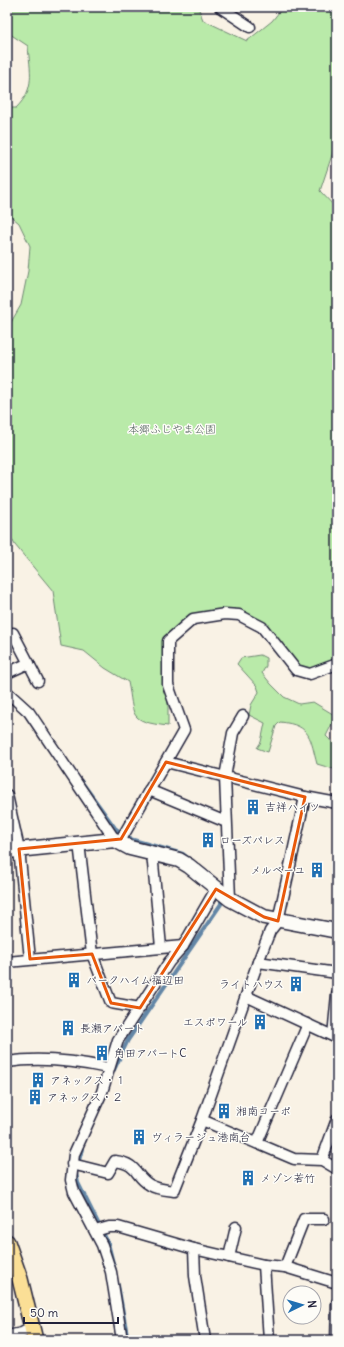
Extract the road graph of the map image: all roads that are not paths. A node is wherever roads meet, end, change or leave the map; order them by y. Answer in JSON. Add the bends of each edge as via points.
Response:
{"nodes":[{"id":1,"x":220,"y":7,"type":"edge"},
{"id":2,"x":250,"y":27,"type":"dead end"},
{"id":3,"x":7,"y":636,"type":"edge"},
{"id":4,"x":29,"y":663,"type":"junction"},
{"id":5,"x":337,"y":664,"type":"edge"},
{"id":6,"x":9,"y":672,"type":"edge"},
{"id":7,"x":38,"y":681,"type":"dead end"},
{"id":8,"x":7,"y":692,"type":"edge"},
{"id":9,"x":243,"y":716,"type":"dead end"},
{"id":10,"x":166,"y":762,"type":"junction"},
{"id":11,"x":225,"y":777,"type":"junction"},
{"id":12,"x":149,"y":790,"type":"junction"},
{"id":13,"x":7,"y":795,"type":"edge"},
{"id":14,"x":305,"y":797,"type":"junction"},
{"id":15,"x":337,"y":803,"type":"edge"},
{"id":16,"x":226,"y":822,"type":"junction"},
{"id":17,"x":119,"y":840,"type":"junction"},
{"id":18,"x":79,"y":843,"type":"junction"},
{"id":19,"x":13,"y":850,"type":"edge"},
{"id":20,"x":152,"y":853,"type":"junction"},
{"id":21,"x":222,"y":893,"type":"junction"},
{"id":22,"x":278,"y":921,"type":"junction"},
{"id":23,"x":337,"y":931,"type":"edge"},
{"id":24,"x":182,"y":946,"type":"junction"},
{"id":25,"x":162,"y":948,"type":"junction"},
{"id":26,"x":92,"y":954,"type":"junction"},
{"id":27,"x":30,"y":959,"type":"junction"},
{"id":28,"x":7,"y":962,"type":"edge"},
{"id":29,"x":258,"y":962,"type":"junction"},
{"id":30,"x":337,"y":973,"type":"edge"},
{"id":31,"x":337,"y":994,"type":"edge"},
{"id":32,"x":246,"y":996,"type":"junction"},
{"id":33,"x":140,"y":1008,"type":"junction"},
{"id":34,"x":308,"y":1024,"type":"junction"},
{"id":35,"x":335,"y":1037,"type":"edge"},
{"id":36,"x":7,"y":1062,"type":"edge"},
{"id":37,"x":108,"y":1068,"type":"junction"},
{"id":38,"x":337,"y":1119,"type":"edge"},
{"id":39,"x":202,"y":1120,"type":"junction"},
{"id":40,"x":257,"y":1143,"type":"junction"},
{"id":41,"x":322,"y":1160,"type":"junction"},
{"id":42,"x":75,"y":1165,"type":"junction"},
{"id":43,"x":337,"y":1169,"type":"edge"},
{"id":44,"x":324,"y":1219,"type":"dead end"},
{"id":45,"x":236,"y":1227,"type":"dead end"},
{"id":46,"x":95,"y":1230,"type":"junction"},
{"id":47,"x":7,"y":1242,"type":"edge"},
{"id":48,"x":194,"y":1248,"type":"junction"},
{"id":49,"x":229,"y":1257,"type":"junction"},
{"id":50,"x":264,"y":1265,"type":"junction"},
{"id":51,"x":286,"y":1267,"type":"junction"},
{"id":52,"x":337,"y":1283,"type":"edge"},
{"id":53,"x":337,"y":1303,"type":"edge"},
{"id":54,"x":34,"y":1333,"type":"edge"},
{"id":55,"x":7,"y":1336,"type":"edge"},
{"id":56,"x":122,"y":1340,"type":"edge"},
{"id":57,"x":205,"y":1340,"type":"edge"},
{"id":58,"x":269,"y":1340,"type":"edge"},
{"id":59,"x":336,"y":1340,"type":"edge"}],
"edges":[{"from":1,"to":2,"type":"street"},
{"from":3,"to":4,"type":"street","via":[[13,633]]},
{"from":4,"to":6,"type":"street"},
{"from":4,"to":7,"type":"street"},
{"from":5,"to":10,"type":"street","via":[[310,674],[296,670],[262,627],[239,615],[225,614],[193,619],[168,641],[168,685],[184,730]]},
{"from":8,"to":17,"type":"street","via":[[29,712]]},
{"from":9,"to":11,"type":"street","via":[[233,733]]},
{"from":10,"to":11,"type":"street"},
{"from":10,"to":12,"type":"street"},
{"from":11,"to":14,"type":"street"},
{"from":11,"to":16,"type":"street"},
{"from":12,"to":16,"type":"street"},
{"from":12,"to":17,"type":"street"},
{"from":13,"to":19,"type":"street"},
{"from":14,"to":15,"type":"street"},
{"from":14,"to":22,"type":"street"},
{"from":16,"to":21,"type":"street"},
{"from":17,"to":18,"type":"street"},
{"from":17,"to":20,"type":"street","via":[[130,848]]},
{"from":18,"to":19,"type":"street"},
{"from":18,"to":26,"type":"street"},
{"from":19,"to":27,"type":"street"},
{"from":20,"to":21,"type":"street","via":[[179,860]]},
{"from":20,"to":25,"type":"street"},
{"from":21,"to":22,"type":"street","via":[[264,918]]},
{"from":21,"to":24,"type":"street"},
{"from":22,"to":23,"type":"street"},
{"from":22,"to":29,"type":"street","via":[[270,931]]},
{"from":24,"to":25,"type":"street"},
{"from":24,"to":33,"type":"street"},
{"from":25,"to":26,"type":"street"},
{"from":26,"to":27,"type":"street"},
{"from":26,"to":33,"type":"street","via":[[111,1003]]},
{"from":27,"to":28,"type":"street"},
{"from":29,"to":30,"type":"street"},
{"from":29,"to":32,"type":"street"},
{"from":31,"to":35,"type":"street"},
{"from":32,"to":34,"type":"street"},
{"from":32,"to":39,"type":"street"},
{"from":33,"to":37,"type":"street","via":[[118,1040]]},
{"from":34,"to":35,"type":"street"},
{"from":34,"to":40,"type":"street"},
{"from":36,"to":37,"type":"street","via":[[47,1060]]},
{"from":37,"to":42,"type":"street","via":[[102,1092],[74,1154]]},
{"from":38,"to":41,"type":"street"},
{"from":39,"to":40,"type":"street"},
{"from":39,"to":42,"type":"street","via":[[174,1191],[150,1185],[131,1165],[124,1162],[115,1161],[108,1173]]},
{"from":40,"to":41,"type":"street","via":[[294,1159]]},
{"from":41,"to":43,"type":"street"},
{"from":42,"to":46,"type":"street","via":[[71,1180],[74,1192]]},
{"from":44,"to":51,"type":"street","via":[[304,1219]]},
{"from":45,"to":49,"type":"street"},
{"from":46,"to":48,"type":"street","via":[[118,1227]]},
{"from":46,"to":56,"type":"street","via":[[111,1272]]},
{"from":47,"to":54,"type":"main road"},
{"from":48,"to":49,"type":"street"},
{"from":48,"to":57,"type":"street","via":[[195,1276]]},
{"from":49,"to":50,"type":"street"},
{"from":50,"to":51,"type":"street"},
{"from":50,"to":58,"type":"street"},
{"from":51,"to":52,"type":"street"},
{"from":53,"to":59,"type":"street"},
{"from":54,"to":55,"type":"street"}]}
